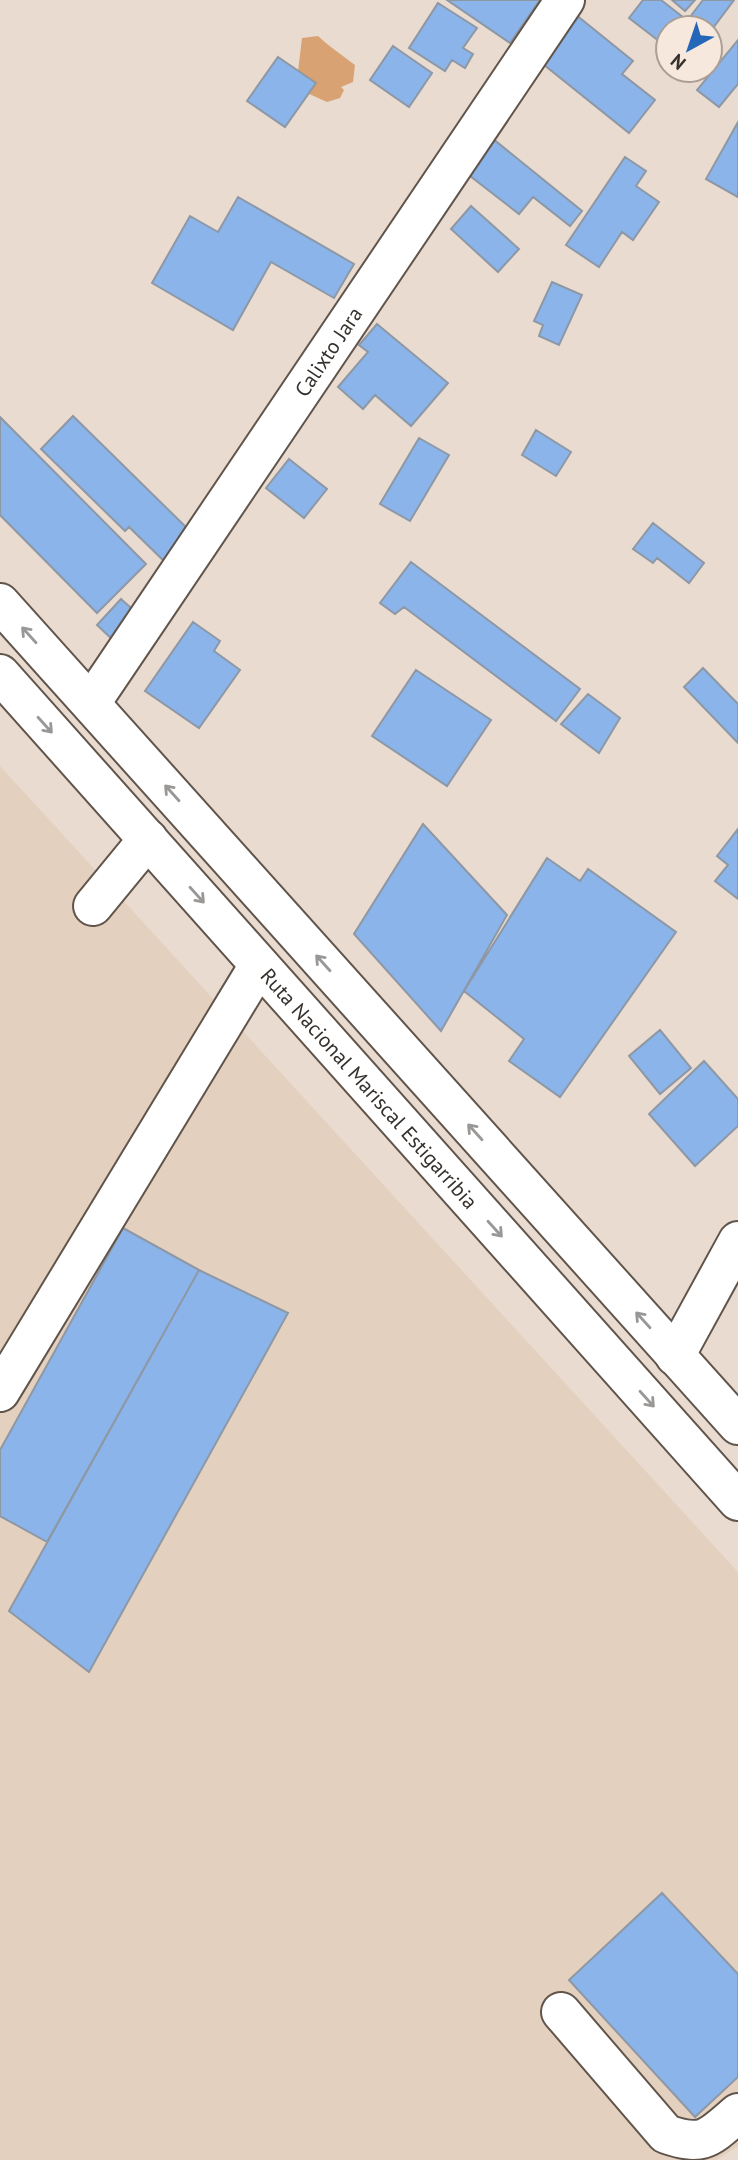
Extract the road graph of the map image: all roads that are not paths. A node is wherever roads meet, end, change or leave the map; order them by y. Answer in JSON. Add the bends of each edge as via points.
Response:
{"nodes":[{"id":1,"x":565,"y":0,"type":"edge"},
{"id":2,"x":0,"y":603,"type":"edge"},
{"id":3,"x":0,"y":674,"type":"edge"},
{"id":4,"x":91,"y":703,"type":"junction"},
{"id":5,"x":148,"y":839,"type":"junction"},
{"id":6,"x":93,"y":906,"type":"dead end"},
{"id":7,"x":259,"y":965,"type":"junction"},
{"id":8,"x":738,"y":1241,"type":"edge"},
{"id":9,"x":675,"y":1356,"type":"junction"},
{"id":10,"x":0,"y":1392,"type":"edge"},
{"id":11,"x":738,"y":1425,"type":"edge"},
{"id":12,"x":738,"y":1501,"type":"edge"},
{"id":13,"x":561,"y":2012,"type":"dead end"},
{"id":14,"x":738,"y":2113,"type":"edge"}],
"edges":[{"from":1,"to":4,"type":"main road","name":"Calixto Jara"},
{"from":4,"to":2,"type":"main road","one_way":true},
{"from":3,"to":5,"type":"main road","name":"Ruta Nacional Mariscal Estigarribia","one_way":true},
{"from":9,"to":4,"type":"main road","one_way":true},
{"from":5,"to":6,"type":"main road"},
{"from":5,"to":7,"type":"main road","name":"Ruta Nacional Mariscal Estigarribia","one_way":true},
{"from":7,"to":10,"type":"main road"},
{"from":7,"to":12,"type":"main road","name":"Ruta Nacional Mariscal Estigarribia","one_way":true},
{"from":8,"to":9,"type":"main road"},
{"from":9,"to":11,"type":"main road"},
{"from":13,"to":14,"type":"main road","via":[[666,2134],[690,2142],[708,2139]]}]}
